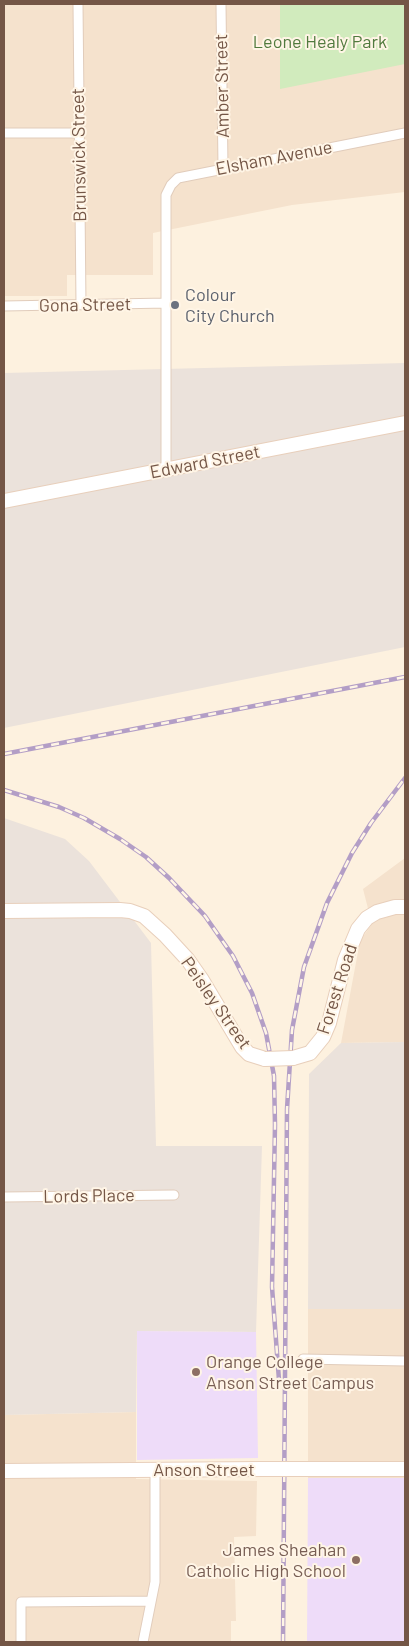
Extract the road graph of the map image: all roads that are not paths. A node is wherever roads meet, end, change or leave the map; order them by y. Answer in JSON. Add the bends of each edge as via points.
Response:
{"nodes":[{"id":1,"x":78,"y":4,"type":"edge"},
{"id":2,"x":221,"y":4,"type":"edge"},
{"id":3,"x":79,"y":133,"type":"junction"},
{"id":4,"x":405,"y":133,"type":"edge"},
{"id":5,"x":4,"y":134,"type":"edge"},
{"id":6,"x":223,"y":168,"type":"junction"},
{"id":7,"x":167,"y":303,"type":"junction"},
{"id":8,"x":82,"y":305,"type":"junction"},
{"id":9,"x":4,"y":306,"type":"edge"},
{"id":10,"x":405,"y":423,"type":"edge"},
{"id":11,"x":166,"y":470,"type":"junction"},
{"id":12,"x":4,"y":501,"type":"edge"},
{"id":13,"x":405,"y":907,"type":"edge"},
{"id":14,"x":4,"y":911,"type":"edge"},
{"id":15,"x":293,"y":1058,"type":"joint"},
{"id":16,"x":174,"y":1195,"type":"dead end"},
{"id":17,"x":4,"y":1197,"type":"edge"},
{"id":18,"x":303,"y":1359,"type":"dead end"},
{"id":19,"x":405,"y":1361,"type":"edge"},
{"id":20,"x":156,"y":1470,"type":"junction"},
{"id":21,"x":405,"y":1470,"type":"edge"},
{"id":22,"x":4,"y":1471,"type":"edge"},
{"id":23,"x":151,"y":1601,"type":"junction"},
{"id":24,"x":21,"y":1642,"type":"edge"},
{"id":25,"x":143,"y":1642,"type":"edge"}],
"edges":[{"from":1,"to":3,"type":"street","name":"Brunswick Street"},
{"from":2,"to":6,"type":"street","name":"Amber Street"},
{"from":3,"to":5,"type":"street"},
{"from":3,"to":8,"type":"street","name":"Brunswick Street"},
{"from":4,"to":6,"type":"street","name":"Elsham Avenue"},
{"from":6,"to":7,"type":"street","name":"Elsham Avenue","via":[[178,178],[166,195]]},
{"from":7,"to":8,"type":"street","name":"Gona Street"},
{"from":7,"to":11,"type":"street","name":"Elsham Avenue"},
{"from":8,"to":9,"type":"street","name":"Gona Street"},
{"from":10,"to":11,"type":"street","name":"Edward Street"},
{"from":11,"to":12,"type":"street","name":"Edward Street"},
{"from":13,"to":15,"type":"street","name":"Forest Road","via":[[377,912],[358,929],[345,960],[324,1037],[310,1053]]},
{"from":14,"to":15,"type":"street","name":"Peisley Street","bridge":true,"via":[[120,910],[144,916],[193,967],[249,1054],[265,1059]]},
{"from":16,"to":17,"type":"street","name":"Lords Place"},
{"from":18,"to":19,"type":"street"},
{"from":20,"to":21,"type":"street","name":"Anson Street","bridge":true},
{"from":20,"to":22,"type":"street","name":"Anson Street"},
{"from":20,"to":23,"type":"street","via":[[155,1582]]},
{"from":23,"to":24,"type":"street","via":[[21,1602]]},
{"from":23,"to":25,"type":"street"}]}
